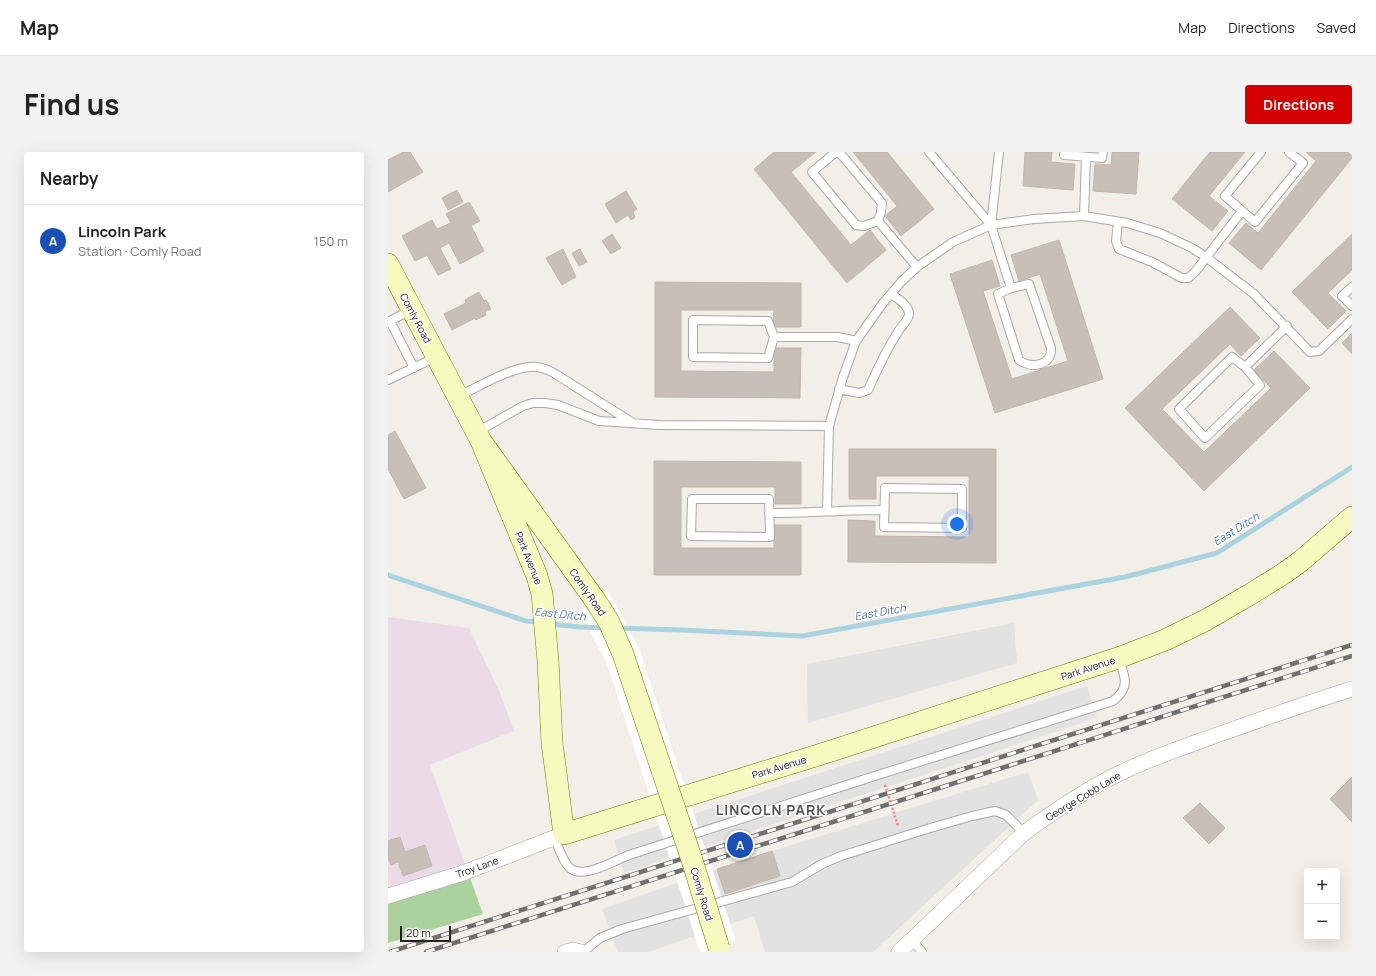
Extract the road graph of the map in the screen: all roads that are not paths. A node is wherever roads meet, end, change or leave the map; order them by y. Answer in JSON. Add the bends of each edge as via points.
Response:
{"nodes":[{"id":1,"x":837,"y":152,"type":"edge"},
{"id":2,"x":929,"y":152,"type":"edge"},
{"id":3,"x":999,"y":152,"type":"edge"},
{"id":4,"x":1064,"y":152,"type":"edge"},
{"id":5,"x":1103,"y":152,"type":"edge"},
{"id":6,"x":1261,"y":152,"type":"edge"},
{"id":7,"x":1289,"y":152,"type":"edge"},
{"id":8,"x":1086,"y":157,"type":"junction"},
{"id":9,"x":1242,"y":211,"type":"junction"},
{"id":10,"x":1084,"y":216,"type":"junction"},
{"id":11,"x":878,"y":221,"type":"junction"},
{"id":12,"x":1118,"y":222,"type":"junction"},
{"id":13,"x":991,"y":225,"type":"junction"},
{"id":14,"x":1206,"y":257,"type":"junction"},
{"id":15,"x":388,"y":264,"type":"edge"},
{"id":16,"x":917,"y":267,"type":"junction"},
{"id":17,"x":1352,"y":287,"type":"edge"},
{"id":18,"x":1011,"y":288,"type":"junction"},
{"id":19,"x":891,"y":294,"type":"junction"},
{"id":20,"x":1352,"y":306,"type":"edge"},
{"id":21,"x":412,"y":310,"type":"junction"},
{"id":22,"x":1352,"y":319,"type":"edge"},
{"id":23,"x":389,"y":321,"type":"edge"},
{"id":24,"x":1287,"y":326,"type":"junction"},
{"id":25,"x":774,"y":337,"type":"junction"},
{"id":26,"x":856,"y":341,"type":"junction"},
{"id":27,"x":437,"y":357,"type":"junction"},
{"id":28,"x":1245,"y":367,"type":"junction"},
{"id":29,"x":414,"y":368,"type":"junction"},
{"id":30,"x":388,"y":380,"type":"edge"},
{"id":31,"x":839,"y":389,"type":"junction"},
{"id":32,"x":457,"y":397,"type":"junction"},
{"id":33,"x":634,"y":423,"type":"junction"},
{"id":34,"x":828,"y":426,"type":"junction"},
{"id":35,"x":479,"y":436,"type":"junction"},
{"id":36,"x":884,"y":510,"type":"junction"},
{"id":37,"x":827,"y":511,"type":"junction"},
{"id":38,"x":769,"y":513,"type":"junction"},
{"id":39,"x":1352,"y":517,"type":"edge"},
{"id":40,"x":568,"y":562,"type":"junction"},
{"id":41,"x":537,"y":576,"type":"junction"},
{"id":42,"x":1118,"y":658,"type":"junction"},
{"id":43,"x":1352,"y":689,"type":"edge"},
{"id":44,"x":1024,"y":833,"type":"junction"},
{"id":45,"x":559,"y":836,"type":"junction"},
{"id":46,"x":388,"y":896,"type":"edge"},
{"id":47,"x":912,"y":940,"type":"junction"},
{"id":48,"x":720,"y":951,"type":"edge"},
{"id":49,"x":565,"y":952,"type":"edge"},
{"id":50,"x":582,"y":952,"type":"edge"},
{"id":51,"x":899,"y":952,"type":"edge"},
{"id":52,"x":922,"y":952,"type":"edge"}],
"edges":[{"from":1,"to":11,"type":"lane","via":[[882,204]]},
{"from":1,"to":11,"type":"lane","via":[[812,172],[856,225],[864,226]]},
{"from":2,"to":13,"type":"lane"},
{"from":3,"to":13,"type":"lane"},
{"from":4,"to":8,"type":"lane","via":[[1064,156]]},
{"from":5,"to":8,"type":"lane","via":[[1102,158]]},
{"from":6,"to":9,"type":"lane","via":[[1225,196]]},
{"from":7,"to":9,"type":"lane","via":[[1303,163],[1255,222]]},
{"from":8,"to":10,"type":"lane"},
{"from":9,"to":14,"type":"lane"},
{"from":10,"to":12,"type":"lane"},
{"from":10,"to":13,"type":"lane"},
{"from":11,"to":16,"type":"lane"},
{"from":12,"to":14,"type":"lane","via":[[1160,233]]},
{"from":12,"to":14,"type":"lane","via":[[1116,241],[1119,249],[1182,278],[1188,278],[1195,272]]},
{"from":13,"to":16,"type":"lane","via":[[953,242]]},
{"from":13,"to":18,"type":"lane"},
{"from":14,"to":24,"type":"lane","via":[[1254,294]]},
{"from":15,"to":21,"type":"street","name":"Comly Road"},
{"from":16,"to":19,"type":"lane"},
{"from":17,"to":20,"type":"lane","via":[[1342,296]]},
{"from":18,"to":18,"type":"lane","via":[[998,294],[1019,360],[1026,365],[1047,361],[1051,355],[1051,348],[1029,284]]},
{"from":19,"to":26,"type":"lane"},
{"from":19,"to":31,"type":"lane","via":[[905,304],[909,312],[908,318],[887,350],[868,390],[859,393]]},
{"from":21,"to":23,"type":"lane"},
{"from":21,"to":27,"type":"street","name":"Comly Road"},
{"from":22,"to":24,"type":"lane","via":[[1319,351],[1314,352],[1310,352]]},
{"from":23,"to":29,"type":"lane"},
{"from":24,"to":28,"type":"lane"},
{"from":25,"to":25,"type":"lane","via":[[768,321],[693,320],[693,357],[768,358]]},
{"from":25,"to":26,"type":"lane","via":[[838,337]]},
{"from":26,"to":31,"type":"lane"},
{"from":27,"to":29,"type":"lane"},
{"from":27,"to":32,"type":"street","name":"Comly Road"},
{"from":28,"to":28,"type":"lane","via":[[1232,357],[1179,409],[1206,438],[1260,385]]},
{"from":29,"to":30,"type":"lane"},
{"from":31,"to":34,"type":"lane"},
{"from":32,"to":33,"type":"lane","via":[[512,371],[536,367],[557,375]]},
{"from":32,"to":35,"type":"street","name":"Comly Road"},
{"from":33,"to":34,"type":"lane"},
{"from":33,"to":35,"type":"lane","via":[[599,421],[558,405],[533,403],[523,406]]},
{"from":34,"to":37,"type":"lane"},
{"from":35,"to":40,"type":"street","name":"Comly Road"},
{"from":35,"to":41,"type":"street","name":"Park Avenue"},
{"from":36,"to":36,"type":"lane","via":[[884,526],[962,528],[962,489],[885,488]]},
{"from":36,"to":37,"type":"lane"},
{"from":37,"to":38,"type":"lane"},
{"from":38,"to":38,"type":"lane","via":[[769,499],[692,499],[691,536],[770,536]]},
{"from":39,"to":42,"type":"street","name":"Park Avenue","via":[[1301,561],[1249,595],[1165,640]]},
{"from":40,"to":41,"type":"street","via":[[552,561],[545,565]]},
{"from":40,"to":48,"type":"street","name":"Comly Road","bridge":true,"via":[[609,622],[623,654]]},
{"from":41,"to":45,"type":"street","name":"Park Avenue","via":[[544,613]]},
{"from":42,"to":45,"type":"street","name":"Park Avenue"},
{"from":42,"to":45,"type":"lane","via":[[1126,682],[1120,696],[1113,701],[629,855],[587,872],[576,872],[565,862]]},
{"from":43,"to":44,"type":"street","name":"George Cobb Lane","via":[[1158,756],[1088,790]]},
{"from":44,"to":47,"type":"street","name":"George Cobb Lane"},
{"from":44,"to":50,"type":"lane","via":[[1006,815],[994,811],[972,816],[841,856],[792,882],[622,929],[600,938]]},
{"from":45,"to":46,"type":"street","name":"Troy Lane","via":[[463,873]]},
{"from":47,"to":51,"type":"street","name":"George Cobb Lane"},
{"from":47,"to":52,"type":"lane"},
{"from":49,"to":50,"type":"street"}]}
